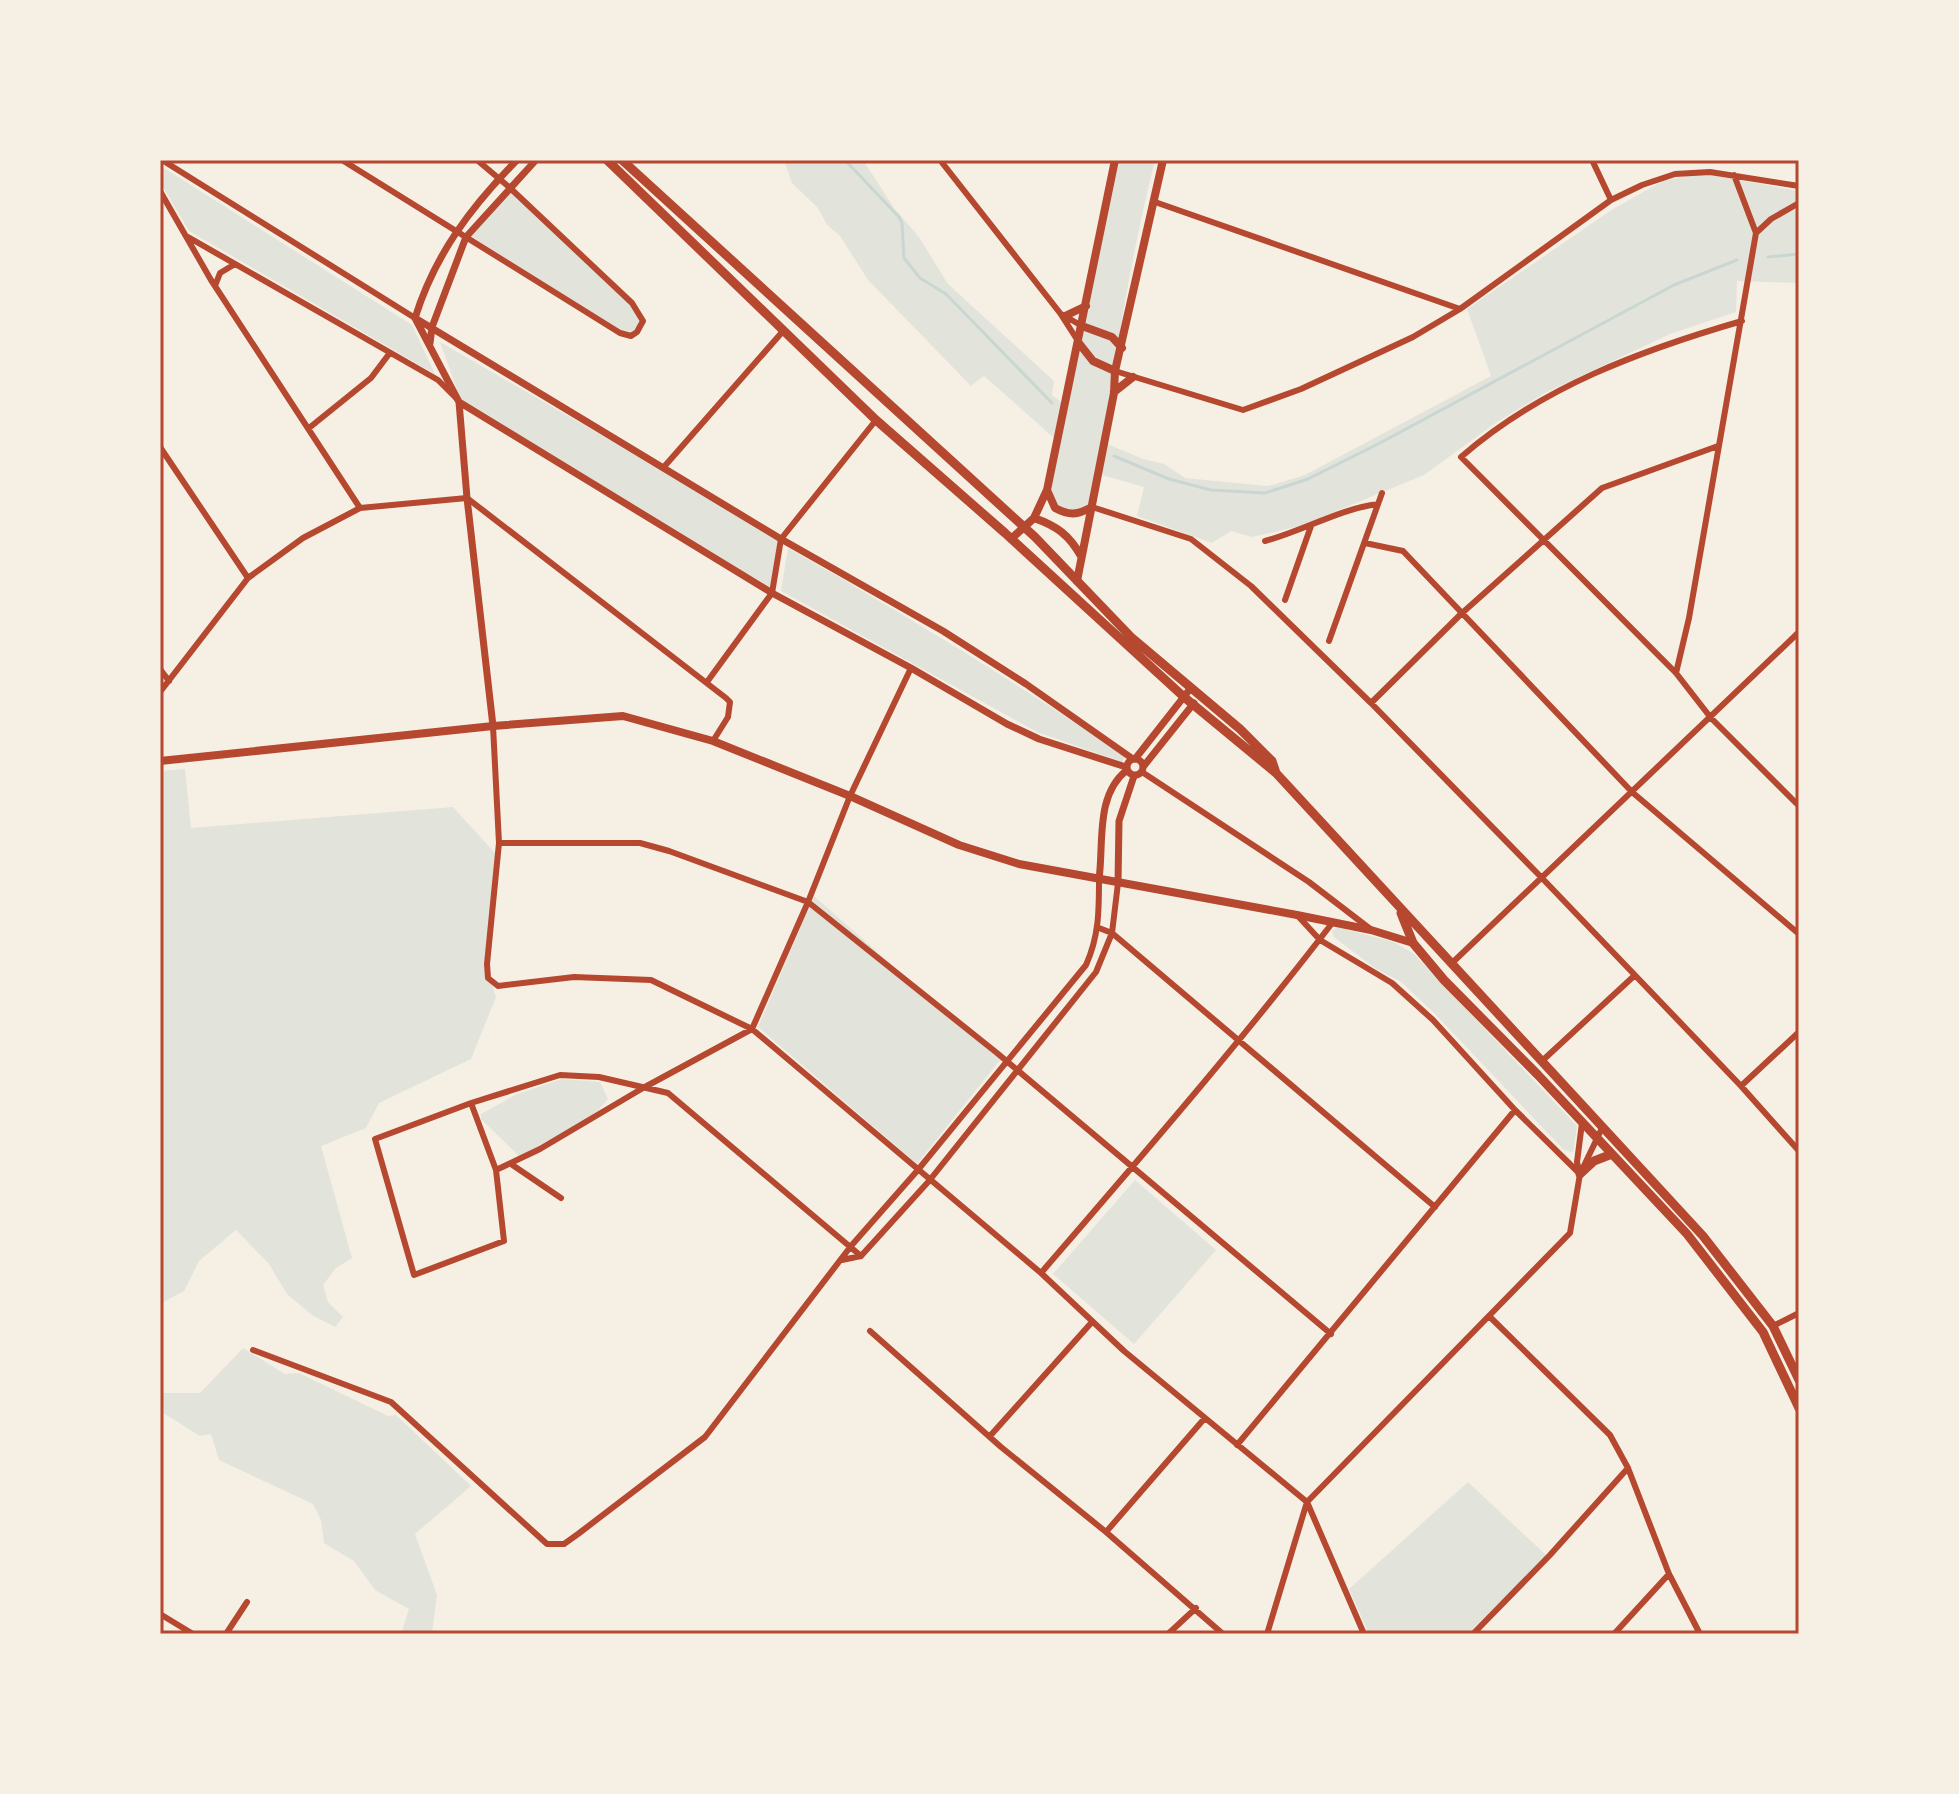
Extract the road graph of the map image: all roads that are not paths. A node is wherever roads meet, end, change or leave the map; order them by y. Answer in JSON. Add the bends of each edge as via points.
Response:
{"nodes":[{"id":1,"x":162,"y":160,"type":"edge"},
{"id":2,"x":342,"y":160,"type":"edge"},
{"id":3,"x":477,"y":160,"type":"edge"},
{"id":4,"x":517,"y":160,"type":"edge"},
{"id":5,"x":536,"y":160,"type":"edge"},
{"id":6,"x":607,"y":160,"type":"edge"},
{"id":7,"x":622,"y":160,"type":"edge"},
{"id":8,"x":940,"y":160,"type":"edge"},
{"id":9,"x":1115,"y":160,"type":"edge"},
{"id":10,"x":1163,"y":160,"type":"edge"},
{"id":11,"x":1592,"y":160,"type":"edge"},
{"id":12,"x":1734,"y":175,"type":"junction"},
{"id":13,"x":498,"y":179,"type":"junction"},
{"id":14,"x":1799,"y":186,"type":"edge"},
{"id":15,"x":509,"y":187,"type":"junction"},
{"id":16,"x":160,"y":191,"type":"edge"},
{"id":17,"x":1611,"y":200,"type":"junction"},
{"id":18,"x":1155,"y":202,"type":"junction"},
{"id":19,"x":1799,"y":203,"type":"edge"},
{"id":20,"x":455,"y":231,"type":"junction"},
{"id":21,"x":1756,"y":233,"type":"junction"},
{"id":22,"x":185,"y":236,"type":"junction"},
{"id":23,"x":466,"y":237,"type":"junction"},
{"id":24,"x":235,"y":264,"type":"junction"},
{"id":25,"x":215,"y":286,"type":"junction"},
{"id":26,"x":1086,"y":306,"type":"junction"},
{"id":27,"x":1460,"y":309,"type":"junction"},
{"id":28,"x":1062,"y":314,"type":"junction"},
{"id":29,"x":415,"y":318,"type":"junction"},
{"id":30,"x":1742,"y":321,"type":"junction"},
{"id":31,"x":1082,"y":326,"type":"junction"},
{"id":32,"x":432,"y":327,"type":"junction"},
{"id":33,"x":784,"y":330,"type":"junction"},
{"id":34,"x":1078,"y":341,"type":"junction"},
{"id":35,"x":430,"y":343,"type":"junction"},
{"id":36,"x":1122,"y":348,"type":"junction"},
{"id":37,"x":389,"y":354,"type":"junction"},
{"id":38,"x":1115,"y":371,"type":"junction"},
{"id":39,"x":1133,"y":377,"type":"junction"},
{"id":40,"x":1114,"y":393,"type":"junction"},
{"id":41,"x":459,"y":402,"type":"junction"},
{"id":42,"x":876,"y":420,"type":"junction"},
{"id":43,"x":309,"y":428,"type":"junction"},
{"id":44,"x":1718,"y":446,"type":"junction"},
{"id":45,"x":160,"y":447,"type":"edge"},
{"id":46,"x":663,"y":468,"type":"junction"},
{"id":47,"x":1047,"y":490,"type":"junction"},
{"id":48,"x":1382,"y":493,"type":"dead end"},
{"id":49,"x":467,"y":498,"type":"junction"},
{"id":50,"x":1378,"y":504,"type":"junction"},
{"id":51,"x":1092,"y":507,"type":"junction"},
{"id":52,"x":360,"y":508,"type":"junction"},
{"id":53,"x":1034,"y":518,"type":"junction"},
{"id":54,"x":1311,"y":526,"type":"junction"},
{"id":55,"x":1024,"y":528,"type":"junction"},
{"id":56,"x":781,"y":539,"type":"junction"},
{"id":57,"x":1011,"y":539,"type":"junction"},
{"id":58,"x":1543,"y":540,"type":"junction"},
{"id":59,"x":1265,"y":541,"type":"dead end"},
{"id":60,"x":1365,"y":543,"type":"junction"},
{"id":61,"x":1081,"y":556,"type":"junction"},
{"id":62,"x":1038,"y":565,"type":"junction"},
{"id":63,"x":1062,"y":566,"type":"junction"},
{"id":64,"x":1079,"y":567,"type":"junction"},
{"id":65,"x":248,"y":578,"type":"junction"},
{"id":66,"x":1077,"y":581,"type":"junction"},
{"id":67,"x":772,"y":593,"type":"junction"},
{"id":68,"x":1285,"y":600,"type":"dead end"},
{"id":69,"x":1461,"y":614,"type":"junction"},
{"id":70,"x":1799,"y":632,"type":"edge"},
{"id":71,"x":1329,"y":641,"type":"dead end"},
{"id":72,"x":911,"y":668,"type":"junction"},
{"id":73,"x":160,"y":669,"type":"edge"},
{"id":74,"x":1676,"y":673,"type":"junction"},
{"id":75,"x":169,"y":681,"type":"junction"},
{"id":76,"x":707,"y":682,"type":"junction"},
{"id":77,"x":160,"y":692,"type":"edge"},
{"id":78,"x":1192,"y":696,"type":"junction"},
{"id":79,"x":1371,"y":703,"type":"junction"},
{"id":80,"x":1711,"y":718,"type":"junction"},
{"id":81,"x":493,"y":726,"type":"junction"},
{"id":82,"x":713,"y":741,"type":"junction"},
{"id":83,"x":1134,"y":759,"type":"junction"},
{"id":84,"x":161,"y":760,"type":"edge"},
{"id":85,"x":1134,"y":770,"type":"junction"},
{"id":86,"x":1632,"y":792,"type":"junction"},
{"id":87,"x":850,"y":796,"type":"junction"},
{"id":88,"x":1799,"y":806,"type":"edge"},
{"id":89,"x":499,"y":843,"type":"junction"},
{"id":90,"x":1541,"y":877,"type":"junction"},
{"id":91,"x":1099,"y":879,"type":"junction"},
{"id":92,"x":1118,"y":883,"type":"junction"},
{"id":93,"x":808,"y":902,"type":"junction"},
{"id":94,"x":1399,"y":907,"type":"junction"},
{"id":95,"x":1297,"y":915,"type":"junction"},
{"id":96,"x":1333,"y":922,"type":"junction"},
{"id":97,"x":1099,"y":928,"type":"junction"},
{"id":98,"x":1371,"y":930,"type":"junction"},
{"id":99,"x":1112,"y":933,"type":"junction"},
{"id":100,"x":1799,"y":934,"type":"edge"},
{"id":101,"x":1320,"y":940,"type":"junction"},
{"id":102,"x":1413,"y":943,"type":"junction"},
{"id":103,"x":1438,"y":950,"type":"junction"},
{"id":104,"x":1451,"y":964,"type":"junction"},
{"id":105,"x":1634,"y":976,"type":"junction"},
{"id":106,"x":752,"y":1029,"type":"junction"},
{"id":107,"x":1799,"y":1032,"type":"edge"},
{"id":108,"x":1238,"y":1041,"type":"junction"},
{"id":109,"x":1006,"y":1060,"type":"junction"},
{"id":110,"x":1542,"y":1061,"type":"junction"},
{"id":111,"x":1018,"y":1071,"type":"junction"},
{"id":112,"x":1741,"y":1086,"type":"junction"},
{"id":113,"x":643,"y":1088,"type":"junction"},
{"id":114,"x":471,"y":1103,"type":"junction"},
{"id":115,"x":1515,"y":1110,"type":"junction"},
{"id":116,"x":1582,"y":1123,"type":"junction"},
{"id":117,"x":1603,"y":1126,"type":"junction"},
{"id":118,"x":1596,"y":1138,"type":"junction"},
{"id":119,"x":1799,"y":1151,"type":"edge"},
{"id":120,"x":1612,"y":1154,"type":"junction"},
{"id":121,"x":511,"y":1164,"type":"junction"},
{"id":122,"x":1133,"y":1166,"type":"junction"},
{"id":123,"x":496,"y":1170,"type":"junction"},
{"id":124,"x":917,"y":1171,"type":"junction"},
{"id":125,"x":1580,"y":1174,"type":"junction"},
{"id":126,"x":929,"y":1181,"type":"junction"},
{"id":127,"x":561,"y":1198,"type":"dead end"},
{"id":128,"x":1435,"y":1207,"type":"junction"},
{"id":129,"x":851,"y":1246,"type":"junction"},
{"id":130,"x":861,"y":1256,"type":"junction"},
{"id":131,"x":842,"y":1260,"type":"junction"},
{"id":132,"x":1041,"y":1273,"type":"junction"},
{"id":133,"x":1799,"y":1313,"type":"edge"},
{"id":134,"x":1490,"y":1317,"type":"junction"},
{"id":135,"x":1092,"y":1322,"type":"junction"},
{"id":136,"x":1773,"y":1326,"type":"junction"},
{"id":137,"x":870,"y":1331,"type":"dead end"},
{"id":138,"x":1331,"y":1334,"type":"junction"},
{"id":139,"x":253,"y":1350,"type":"dead end"},
{"id":140,"x":1799,"y":1380,"type":"edge"},
{"id":141,"x":1799,"y":1408,"type":"edge"},
{"id":142,"x":1204,"y":1419,"type":"junction"},
{"id":143,"x":990,"y":1436,"type":"junction"},
{"id":144,"x":1237,"y":1445,"type":"junction"},
{"id":145,"x":1628,"y":1468,"type":"junction"},
{"id":146,"x":1307,"y":1502,"type":"junction"},
{"id":147,"x":1106,"y":1532,"type":"junction"},
{"id":148,"x":1669,"y":1574,"type":"junction"},
{"id":149,"x":247,"y":1602,"type":"dead end"},
{"id":150,"x":1196,"y":1608,"type":"junction"},
{"id":151,"x":160,"y":1614,"type":"edge"},
{"id":152,"x":193,"y":1634,"type":"edge"},
{"id":153,"x":226,"y":1634,"type":"edge"},
{"id":154,"x":1168,"y":1634,"type":"edge"},
{"id":155,"x":1223,"y":1634,"type":"edge"},
{"id":156,"x":1267,"y":1634,"type":"edge"},
{"id":157,"x":1364,"y":1634,"type":"edge"},
{"id":158,"x":1473,"y":1634,"type":"edge"},
{"id":159,"x":1614,"y":1634,"type":"edge"},
{"id":160,"x":1700,"y":1634,"type":"edge"}],
"edges":[{"from":1,"to":29,"type":"street"},
{"from":2,"to":20,"type":"street"},
{"from":3,"to":13,"type":"street"},
{"from":4,"to":13,"type":"street"},
{"from":5,"to":15,"type":"street"},
{"from":6,"to":33,"type":"main road"},
{"from":7,"to":55,"type":"main road"},
{"from":8,"to":28,"type":"street"},
{"from":9,"to":26,"type":"main road"},
{"from":10,"to":18,"type":"main road"},
{"from":11,"to":17,"type":"street"},
{"from":12,"to":14,"type":"street"},
{"from":12,"to":17,"type":"street","via":[[1675,174]]},
{"from":12,"to":21,"type":"street"},
{"from":13,"to":15,"type":"street"},
{"from":13,"to":20,"type":"street"},
{"from":15,"to":23,"type":"street"},
{"from":15,"to":23,"type":"street","via":[[637,309],[643,321],[637,332],[620,333]]},
{"from":16,"to":22,"type":"street"},
{"from":17,"to":27,"type":"street"},
{"from":18,"to":27,"type":"street"},
{"from":18,"to":36,"type":"main road"},
{"from":19,"to":21,"type":"street"},
{"from":20,"to":23,"type":"street"},
{"from":20,"to":29,"type":"street"},
{"from":21,"to":30,"type":"street"},
{"from":22,"to":24,"type":"street"},
{"from":22,"to":25,"type":"street"},
{"from":23,"to":32,"type":"street"},
{"from":24,"to":25,"type":"street","via":[[220,273]]},
{"from":24,"to":37,"type":"street"},
{"from":25,"to":43,"type":"street"},
{"from":26,"to":28,"type":"main road"},
{"from":26,"to":31,"type":"main road"},
{"from":27,"to":39,"type":"street","via":[[1413,337],[1243,410]]},
{"from":28,"to":31,"type":"street"},
{"from":28,"to":34,"type":"street"},
{"from":29,"to":32,"type":"street"},
{"from":29,"to":35,"type":"street"},
{"from":30,"to":44,"type":"street"},
{"from":30,"to":58,"type":"street","via":[[1664,344],[1548,395],[1461,457]]},
{"from":31,"to":34,"type":"main road"},
{"from":31,"to":36,"type":"main road","via":[[1112,337]]},
{"from":32,"to":35,"type":"street"},
{"from":32,"to":46,"type":"street"},
{"from":33,"to":42,"type":"main road"},
{"from":33,"to":46,"type":"street"},
{"from":34,"to":38,"type":"main road","via":[[1093,361]]},
{"from":34,"to":47,"type":"main road"},
{"from":35,"to":41,"type":"street"},
{"from":36,"to":38,"type":"main road"},
{"from":37,"to":41,"type":"street","via":[[438,380]]},
{"from":37,"to":43,"type":"street","via":[[349,399]]},
{"from":38,"to":39,"type":"street"},
{"from":38,"to":40,"type":"main road"},
{"from":39,"to":40,"type":"main road"},
{"from":40,"to":51,"type":"main road"},
{"from":41,"to":49,"type":"street"},
{"from":41,"to":67,"type":"street"},
{"from":42,"to":56,"type":"street"},
{"from":42,"to":57,"type":"main road"},
{"from":43,"to":52,"type":"street"},
{"from":44,"to":58,"type":"street","via":[[1602,488]]},
{"from":44,"to":74,"type":"street"},
{"from":45,"to":65,"type":"street"},
{"from":46,"to":56,"type":"street"},
{"from":47,"to":51,"type":"main road","via":[[1055,508],[1069,515]]},
{"from":47,"to":53,"type":"main road"},
{"from":48,"to":50,"type":"street"},
{"from":49,"to":52,"type":"street"},
{"from":49,"to":76,"type":"street"},
{"from":49,"to":81,"type":"street"},
{"from":50,"to":54,"type":"street"},
{"from":50,"to":60,"type":"street"},
{"from":51,"to":61,"type":"main road"},
{"from":51,"to":79,"type":"street","via":[[1191,539],[1251,586]]},
{"from":52,"to":65,"type":"street","via":[[303,538]]},
{"from":53,"to":55,"type":"main road"},
{"from":53,"to":61,"type":"main road","via":[[1055,525]]},
{"from":54,"to":59,"type":"street"},
{"from":54,"to":68,"type":"street"},
{"from":55,"to":57,"type":"main road"},
{"from":55,"to":63,"type":"main road"},
{"from":56,"to":67,"type":"street"},
{"from":56,"to":83,"type":"street","via":[[943,631]]},
{"from":57,"to":62,"type":"main road"},
{"from":58,"to":69,"type":"street"},
{"from":58,"to":74,"type":"street"},
{"from":60,"to":69,"type":"street","via":[[1403,551]]},
{"from":60,"to":71,"type":"street"},
{"from":61,"to":64,"type":"main road"},
{"from":62,"to":63,"type":"main road"},
{"from":62,"to":78,"type":"main road"},
{"from":63,"to":64,"type":"main road"},
{"from":63,"to":66,"type":"main road"},
{"from":64,"to":66,"type":"main road"},
{"from":65,"to":75,"type":"street"},
{"from":66,"to":78,"type":"main road"},
{"from":67,"to":72,"type":"street"},
{"from":67,"to":76,"type":"street"},
{"from":69,"to":79,"type":"street"},
{"from":69,"to":86,"type":"street"},
{"from":70,"to":80,"type":"street"},
{"from":72,"to":85,"type":"street","via":[[1039,739]]},
{"from":72,"to":87,"type":"street"},
{"from":73,"to":75,"type":"street"},
{"from":74,"to":80,"type":"street"},
{"from":75,"to":77,"type":"street"},
{"from":76,"to":82,"type":"street","via":[[730,702],[728,717]]},
{"from":78,"to":83,"type":"street"},
{"from":78,"to":85,"type":"street"},
{"from":78,"to":94,"type":"main road","via":[[1240,729],[1272,761],[1276,773]]},
{"from":79,"to":90,"type":"street"},
{"from":80,"to":86,"type":"street"},
{"from":80,"to":88,"type":"street"},
{"from":81,"to":82,"type":"main road","via":[[623,716]]},
{"from":81,"to":84,"type":"main road"},
{"from":81,"to":89,"type":"street"},
{"from":82,"to":87,"type":"main road"},
{"from":83,"to":85,"type":"street"},
{"from":83,"to":85,"type":"street","via":[[1142,762]]},
{"from":85,"to":91,"type":"street","via":[[1116,779],[1107,794]]},
{"from":85,"to":92,"type":"street","via":[[1119,821]]},
{"from":85,"to":98,"type":"street","via":[[1309,882]]},
{"from":86,"to":90,"type":"street"},
{"from":86,"to":100,"type":"street"},
{"from":87,"to":91,"type":"main road","via":[[959,845],[1019,864]]},
{"from":87,"to":93,"type":"street"},
{"from":89,"to":93,"type":"street","via":[[640,843]]},
{"from":89,"to":106,"type":"street","via":[[487,964],[488,978],[498,986],[574,977],[651,980]]},
{"from":90,"to":104,"type":"street"},
{"from":90,"to":105,"type":"street"},
{"from":91,"to":92,"type":"main road"},
{"from":91,"to":97,"type":"street"},
{"from":92,"to":95,"type":"main road"},
{"from":92,"to":99,"type":"street"},
{"from":93,"to":106,"type":"street"},
{"from":93,"to":109,"type":"street"},
{"from":94,"to":102,"type":"main road"},
{"from":94,"to":103,"type":"main road"},
{"from":95,"to":96,"type":"main road"},
{"from":95,"to":101,"type":"street"},
{"from":96,"to":98,"type":"main road"},
{"from":96,"to":101,"type":"street"},
{"from":97,"to":99,"type":"street"},
{"from":97,"to":109,"type":"street","via":[[1086,965]]},
{"from":98,"to":102,"type":"main road"},
{"from":99,"to":108,"type":"street"},
{"from":99,"to":111,"type":"street","via":[[1096,972]]},
{"from":101,"to":108,"type":"street"},
{"from":101,"to":115,"type":"street","via":[[1392,983]]},
{"from":102,"to":103,"type":"main road"},
{"from":102,"to":116,"type":"main road"},
{"from":103,"to":104,"type":"main road"},
{"from":104,"to":110,"type":"main road"},
{"from":105,"to":110,"type":"street"},
{"from":105,"to":112,"type":"street"},
{"from":106,"to":113,"type":"street"},
{"from":106,"to":124,"type":"street"},
{"from":107,"to":112,"type":"street"},
{"from":108,"to":122,"type":"street"},
{"from":108,"to":128,"type":"street"},
{"from":109,"to":111,"type":"street"},
{"from":109,"to":124,"type":"street"},
{"from":110,"to":117,"type":"main road"},
{"from":111,"to":122,"type":"street"},
{"from":111,"to":126,"type":"street"},
{"from":112,"to":119,"type":"street"},
{"from":113,"to":114,"type":"street","via":[[599,1077],[560,1075]]},
{"from":113,"to":121,"type":"street"},
{"from":113,"to":129,"type":"street","via":[[668,1093]]},
{"from":114,"to":123,"type":"street"},
{"from":114,"to":123,"type":"street","via":[[375,1139],[414,1275],[504,1241]]},
{"from":115,"to":125,"type":"street"},
{"from":115,"to":128,"type":"street"},
{"from":116,"to":118,"type":"main road"},
{"from":116,"to":125,"type":"street"},
{"from":117,"to":118,"type":"street"},
{"from":117,"to":136,"type":"main road","via":[[1703,1236]]},
{"from":118,"to":120,"type":"main road"},
{"from":118,"to":125,"type":"street"},
{"from":120,"to":125,"type":"main road"},
{"from":120,"to":141,"type":"main road","via":[[1687,1234],[1763,1332]]},
{"from":121,"to":123,"type":"street"},
{"from":121,"to":127,"type":"street"},
{"from":122,"to":132,"type":"street"},
{"from":122,"to":138,"type":"street"},
{"from":124,"to":126,"type":"street"},
{"from":124,"to":129,"type":"street"},
{"from":125,"to":134,"type":"street","via":[[1570,1233]]},
{"from":126,"to":130,"type":"street"},
{"from":126,"to":132,"type":"street"},
{"from":128,"to":138,"type":"street"},
{"from":129,"to":130,"type":"street"},
{"from":129,"to":131,"type":"street"},
{"from":130,"to":131,"type":"street"},
{"from":131,"to":139,"type":"street","via":[[705,1437],[564,1544],[547,1544],[391,1402]]},
{"from":132,"to":135,"type":"street"},
{"from":133,"to":136,"type":"street"},
{"from":134,"to":145,"type":"street","via":[[1595,1418]]},
{"from":134,"to":146,"type":"street"},
{"from":135,"to":142,"type":"street"},
{"from":135,"to":143,"type":"street"},
{"from":136,"to":140,"type":"main road"},
{"from":137,"to":143,"type":"street"},
{"from":138,"to":144,"type":"street"},
{"from":142,"to":144,"type":"street"},
{"from":142,"to":147,"type":"street"},
{"from":143,"to":147,"type":"street"},
{"from":144,"to":146,"type":"street"},
{"from":145,"to":148,"type":"street"},
{"from":145,"to":158,"type":"street"},
{"from":146,"to":156,"type":"street"},
{"from":146,"to":157,"type":"street"},
{"from":147,"to":150,"type":"street"},
{"from":148,"to":159,"type":"street"},
{"from":148,"to":160,"type":"street"},
{"from":149,"to":153,"type":"street"},
{"from":150,"to":154,"type":"street"},
{"from":150,"to":155,"type":"street"},
{"from":151,"to":152,"type":"street"}]}
